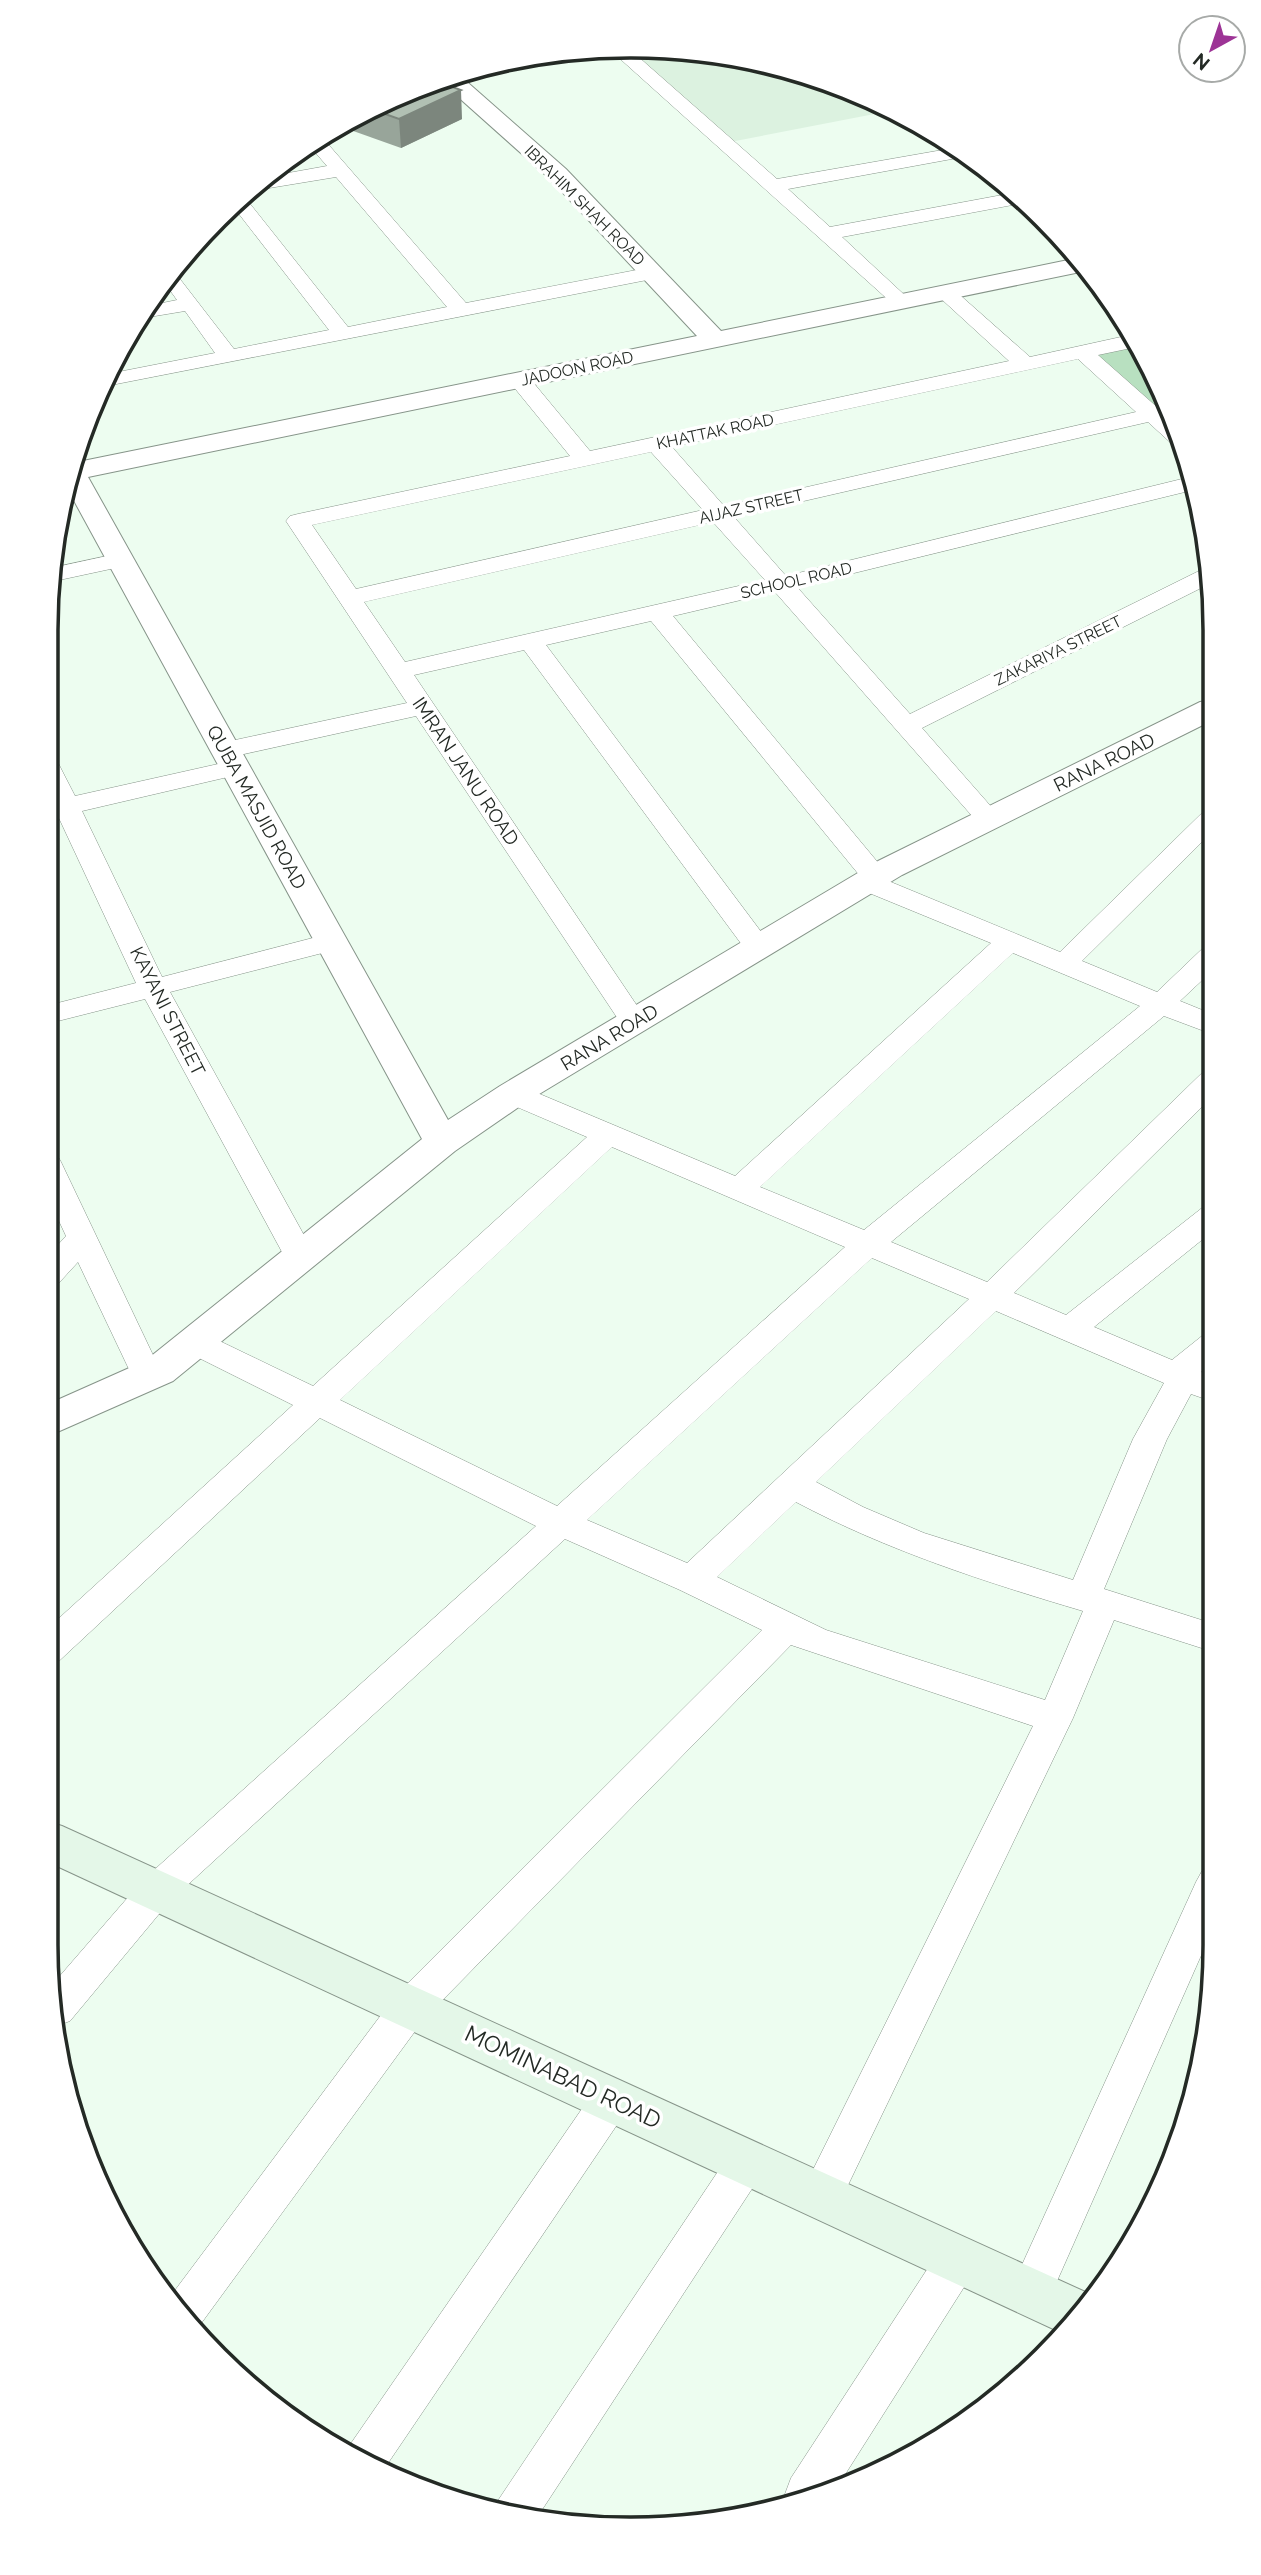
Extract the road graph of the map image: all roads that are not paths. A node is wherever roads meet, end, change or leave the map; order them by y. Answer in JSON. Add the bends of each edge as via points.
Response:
{"nodes":[{"id":1,"x":629,"y":58,"type":"edge"},
{"id":2,"x":457,"y":85,"type":"edge"},
{"id":3,"x":322,"y":148,"type":"edge"},
{"id":4,"x":949,"y":154,"type":"edge"},
{"id":5,"x":341,"y":170,"type":"junction"},
{"id":6,"x":276,"y":181,"type":"edge"},
{"id":7,"x":773,"y":186,"type":"junction"},
{"id":8,"x":1008,"y":200,"type":"edge"},
{"id":9,"x":244,"y":208,"type":"edge"},
{"id":10,"x":827,"y":234,"type":"junction"},
{"id":11,"x":1072,"y":266,"type":"edge"},
{"id":12,"x":652,"y":273,"type":"junction"},
{"id":13,"x":175,"y":283,"type":"edge"},
{"id":14,"x":945,"y":292,"type":"junction"},
{"id":15,"x":901,"y":301,"type":"junction"},
{"id":16,"x":190,"y":304,"type":"junction"},
{"id":17,"x":460,"y":310,"type":"junction"},
{"id":18,"x":155,"y":311,"type":"edge"},
{"id":19,"x":342,"y":333,"type":"junction"},
{"id":20,"x":715,"y":339,"type":"junction"},
{"id":21,"x":1126,"y":342,"type":"edge"},
{"id":22,"x":1082,"y":352,"type":"junction"},
{"id":23,"x":228,"y":356,"type":"junction"},
{"id":24,"x":1026,"y":364,"type":"junction"},
{"id":25,"x":116,"y":379,"type":"edge"},
{"id":26,"x":519,"y":380,"type":"junction"},
{"id":27,"x":1152,"y":415,"type":"junction"},
{"id":28,"x":1166,"y":427,"type":"edge"},
{"id":29,"x":656,"y":443,"type":"junction"},
{"id":30,"x":585,"y":459,"type":"junction"},
{"id":31,"x":81,"y":470,"type":"edge"},
{"id":32,"x":77,"y":482,"type":"edge"},
{"id":33,"x":1185,"y":486,"type":"edge"},
{"id":34,"x":718,"y":513,"type":"junction"},
{"id":35,"x":298,"y":521,"type":"joint"},
{"id":36,"x":121,"y":559,"type":"junction"},
{"id":37,"x":61,"y":573,"type":"edge"},
{"id":38,"x":1200,"y":579,"type":"edge"},
{"id":39,"x":781,"y":584,"type":"junction"},
{"id":40,"x":350,"y":598,"type":"junction"},
{"id":41,"x":657,"y":612,"type":"junction"},
{"id":42,"x":530,"y":641,"type":"junction"},
{"id":43,"x":399,"y":671,"type":"junction"},
{"id":44,"x":423,"y":707,"type":"junction"},
{"id":45,"x":1203,"y":713,"type":"edge"},
{"id":46,"x":906,"y":726,"type":"junction"},
{"id":47,"x":231,"y":759,"type":"junction"},
{"id":48,"x":58,"y":808,"type":"edge"},
{"id":49,"x":58,"y":810,"type":"edge"},
{"id":50,"x":989,"y":819,"type":"junction"},
{"id":51,"x":1203,"y":827,"type":"edge"},
{"id":52,"x":871,"y":879,"type":"junction"},
{"id":53,"x":1010,"y":941,"type":"junction"},
{"id":54,"x":332,"y":942,"type":"junction"},
{"id":55,"x":758,"y":947,"type":"junction"},
{"id":56,"x":1064,"y":963,"type":"junction"},
{"id":57,"x":1203,"y":963,"type":"edge"},
{"id":58,"x":153,"y":988,"type":"junction"},
{"id":59,"x":1160,"y":1003,"type":"junction"},
{"id":60,"x":58,"y":1012,"type":"edge"},
{"id":61,"x":1203,"y":1021,"type":"edge"},
{"id":62,"x":634,"y":1022,"type":"junction"},
{"id":63,"x":1203,"y":1089,"type":"edge"},
{"id":64,"x":513,"y":1094,"type":"junction"},
{"id":65,"x":608,"y":1134,"type":"junction"},
{"id":66,"x":442,"y":1142,"type":"junction"},
{"id":67,"x":739,"y":1189,"type":"junction"},
{"id":68,"x":58,"y":1193,"type":"edge"},
{"id":69,"x":1203,"y":1223,"type":"edge"},
{"id":70,"x":82,"y":1238,"type":"junction"},
{"id":71,"x":868,"y":1244,"type":"junction"},
{"id":72,"x":300,"y":1256,"type":"junction"},
{"id":73,"x":58,"y":1264,"type":"edge"},
{"id":74,"x":992,"y":1296,"type":"junction"},
{"id":75,"x":1070,"y":1329,"type":"junction"},
{"id":76,"x":194,"y":1342,"type":"junction"},
{"id":77,"x":1203,"y":1360,"type":"edge"},
{"id":78,"x":147,"y":1376,"type":"junction"},
{"id":79,"x":1191,"y":1380,"type":"edge"},
{"id":80,"x":317,"y":1403,"type":"junction"},
{"id":81,"x":58,"y":1417,"type":"edge"},
{"id":82,"x":792,"y":1485,"type":"junction"},
{"id":83,"x":561,"y":1523,"type":"junction"},
{"id":84,"x":692,"y":1580,"type":"junction"},
{"id":85,"x":1094,"y":1600,"type":"junction"},
{"id":86,"x":787,"y":1627,"type":"junction"},
{"id":87,"x":1203,"y":1635,"type":"edge"},
{"id":88,"x":58,"y":1640,"type":"edge"},
{"id":89,"x":1055,"y":1718,"type":"junction"},
{"id":90,"x":58,"y":1846,"type":"edge"},
{"id":91,"x":156,"y":1891,"type":"junction"},
{"id":92,"x":1203,"y":1909,"type":"edge"},
{"id":93,"x":61,"y":2003,"type":"edge"},
{"id":94,"x":410,"y":2007,"type":"junction"},
{"id":95,"x":611,"y":2100,"type":"junction"},
{"id":96,"x":747,"y":2162,"type":"junction"},
{"id":97,"x":821,"y":2196,"type":"junction"},
{"id":98,"x":958,"y":2259,"type":"junction"},
{"id":99,"x":1031,"y":2292,"type":"junction"},
{"id":100,"x":188,"y":2307,"type":"edge"},
{"id":101,"x":1070,"y":2311,"type":"edge"},
{"id":102,"x":369,"y":2454,"type":"edge"},
{"id":103,"x":811,"y":2488,"type":"edge"},
{"id":104,"x":518,"y":2506,"type":"edge"}],
"edges":[{"from":1,"to":7,"type":"street"},
{"from":2,"to":12,"type":"street","name":"IBRAHIM SHAH ROAD","via":[[558,174]]},
{"from":3,"to":5,"type":"street"},
{"from":4,"to":7,"type":"street"},
{"from":5,"to":6,"type":"street"},
{"from":5,"to":17,"type":"street"},
{"from":7,"to":10,"type":"street"},
{"from":8,"to":10,"type":"street"},
{"from":9,"to":19,"type":"street"},
{"from":10,"to":15,"type":"street"},
{"from":11,"to":14,"type":"street","name":"JADOON ROAD"},
{"from":12,"to":17,"type":"street"},
{"from":12,"to":20,"type":"street","name":"IBRAHIM SHAH ROAD"},
{"from":13,"to":16,"type":"street"},
{"from":14,"to":15,"type":"street","name":"JADOON ROAD"},
{"from":14,"to":24,"type":"street"},
{"from":15,"to":20,"type":"street","name":"JADOON ROAD"},
{"from":16,"to":18,"type":"street"},
{"from":16,"to":23,"type":"street"},
{"from":17,"to":19,"type":"street"},
{"from":19,"to":23,"type":"street"},
{"from":20,"to":26,"type":"street","name":"JADOON ROAD"},
{"from":21,"to":22,"type":"street","name":"KHATTAK ROAD"},
{"from":22,"to":24,"type":"street","name":"KHATTAK ROAD"},
{"from":22,"to":27,"type":"street"},
{"from":23,"to":25,"type":"street"},
{"from":24,"to":29,"type":"street","name":"KHATTAK ROAD"},
{"from":26,"to":30,"type":"street"},
{"from":26,"to":31,"type":"street","name":"JADOON ROAD"},
{"from":27,"to":28,"type":"street"},
{"from":27,"to":34,"type":"street","name":"AIJAZ STREET"},
{"from":29,"to":30,"type":"street","name":"KHATTAK ROAD"},
{"from":29,"to":34,"type":"street"},
{"from":30,"to":35,"type":"street","name":"KHATTAK ROAD"},
{"from":32,"to":36,"type":"street","name":"QUBA MASJID ROAD"},
{"from":33,"to":39,"type":"street","name":"SCHOOL ROAD"},
{"from":34,"to":39,"type":"street"},
{"from":34,"to":40,"type":"street","name":"AIJAZ STREET"},
{"from":35,"to":40,"type":"street","name":"IMRAN JANU ROAD"},
{"from":36,"to":37,"type":"street"},
{"from":36,"to":47,"type":"street","name":"QUBA MASJID ROAD"},
{"from":38,"to":46,"type":"street","name":"ZAKARIYA STREET"},
{"from":39,"to":41,"type":"street","name":"SCHOOL ROAD"},
{"from":39,"to":46,"type":"street"},
{"from":40,"to":43,"type":"street","name":"IMRAN JANU ROAD"},
{"from":41,"to":42,"type":"street","name":"SCHOOL ROAD"},
{"from":41,"to":52,"type":"street"},
{"from":42,"to":43,"type":"street","name":"SCHOOL ROAD"},
{"from":42,"to":55,"type":"street"},
{"from":43,"to":44,"type":"street","name":"IMRAN JANU ROAD"},
{"from":44,"to":47,"type":"street"},
{"from":44,"to":62,"type":"street","name":"IMRAN JANU ROAD"},
{"from":45,"to":50,"type":"street","name":"RANA ROAD"},
{"from":46,"to":50,"type":"street"},
{"from":47,"to":48,"type":"street"},
{"from":47,"to":54,"type":"street","name":"QUBA MASJID ROAD"},
{"from":49,"to":58,"type":"street","name":"KAYANI STREET"},
{"from":50,"to":52,"type":"street","name":"RANA ROAD"},
{"from":51,"to":56,"type":"street"},
{"from":52,"to":53,"type":"street"},
{"from":52,"to":55,"type":"street","name":"RANA ROAD"},
{"from":53,"to":56,"type":"street"},
{"from":53,"to":67,"type":"street"},
{"from":54,"to":58,"type":"street"},
{"from":54,"to":66,"type":"street","name":"QUBA MASJID ROAD"},
{"from":55,"to":62,"type":"street","name":"RANA ROAD"},
{"from":56,"to":59,"type":"street"},
{"from":57,"to":59,"type":"street"},
{"from":58,"to":60,"type":"street"},
{"from":58,"to":72,"type":"street","name":"KAYANI STREET"},
{"from":59,"to":61,"type":"street"},
{"from":59,"to":71,"type":"street"},
{"from":62,"to":64,"type":"street","name":"RANA ROAD"},
{"from":63,"to":74,"type":"street"},
{"from":64,"to":65,"type":"street"},
{"from":64,"to":66,"type":"street","name":"RANA ROAD"},
{"from":65,"to":67,"type":"street"},
{"from":65,"to":80,"type":"street"},
{"from":66,"to":72,"type":"street","name":"RANA ROAD"},
{"from":67,"to":71,"type":"street"},
{"from":68,"to":70,"type":"street"},
{"from":69,"to":75,"type":"street"},
{"from":70,"to":73,"type":"street"},
{"from":70,"to":78,"type":"street"},
{"from":71,"to":74,"type":"street"},
{"from":71,"to":83,"type":"street"},
{"from":72,"to":76,"type":"street","name":"RANA ROAD"},
{"from":74,"to":75,"type":"street"},
{"from":74,"to":82,"type":"street"},
{"from":75,"to":79,"type":"street"},
{"from":76,"to":78,"type":"street","name":"RANA ROAD"},
{"from":76,"to":80,"type":"street"},
{"from":77,"to":79,"type":"street"},
{"from":78,"to":81,"type":"street","name":"RANA ROAD"},
{"from":79,"to":85,"type":"street","via":[[1150,1439]]},
{"from":80,"to":83,"type":"street"},
{"from":80,"to":88,"type":"street"},
{"from":82,"to":84,"type":"street"},
{"from":82,"to":85,"type":"street","via":[[912,1542]]},
{"from":83,"to":84,"type":"street"},
{"from":83,"to":91,"type":"street"},
{"from":84,"to":86,"type":"street"},
{"from":85,"to":87,"type":"street"},
{"from":85,"to":89,"type":"street"},
{"from":86,"to":89,"type":"street","via":[[814,1640]]},
{"from":86,"to":94,"type":"street"},
{"from":89,"to":97,"type":"street"},
{"from":90,"to":91,"type":"main road","name":"MOMINABAD ROAD"},
{"from":91,"to":93,"type":"street"},
{"from":91,"to":94,"type":"main road","name":"MOMINABAD ROAD"},
{"from":92,"to":99,"type":"street"},
{"from":94,"to":95,"type":"main road","name":"MOMINABAD ROAD"},
{"from":94,"to":100,"type":"street"},
{"from":95,"to":96,"type":"main road","name":"MOMINABAD ROAD"},
{"from":95,"to":102,"type":"street"},
{"from":96,"to":97,"type":"main road","name":"MOMINABAD ROAD"},
{"from":96,"to":104,"type":"street"},
{"from":97,"to":98,"type":"main road","name":"MOMINABAD ROAD"},
{"from":98,"to":99,"type":"main road","name":"MOMINABAD ROAD"},
{"from":98,"to":103,"type":"street"},
{"from":99,"to":101,"type":"main road","name":"MOMINABAD ROAD"}]}
